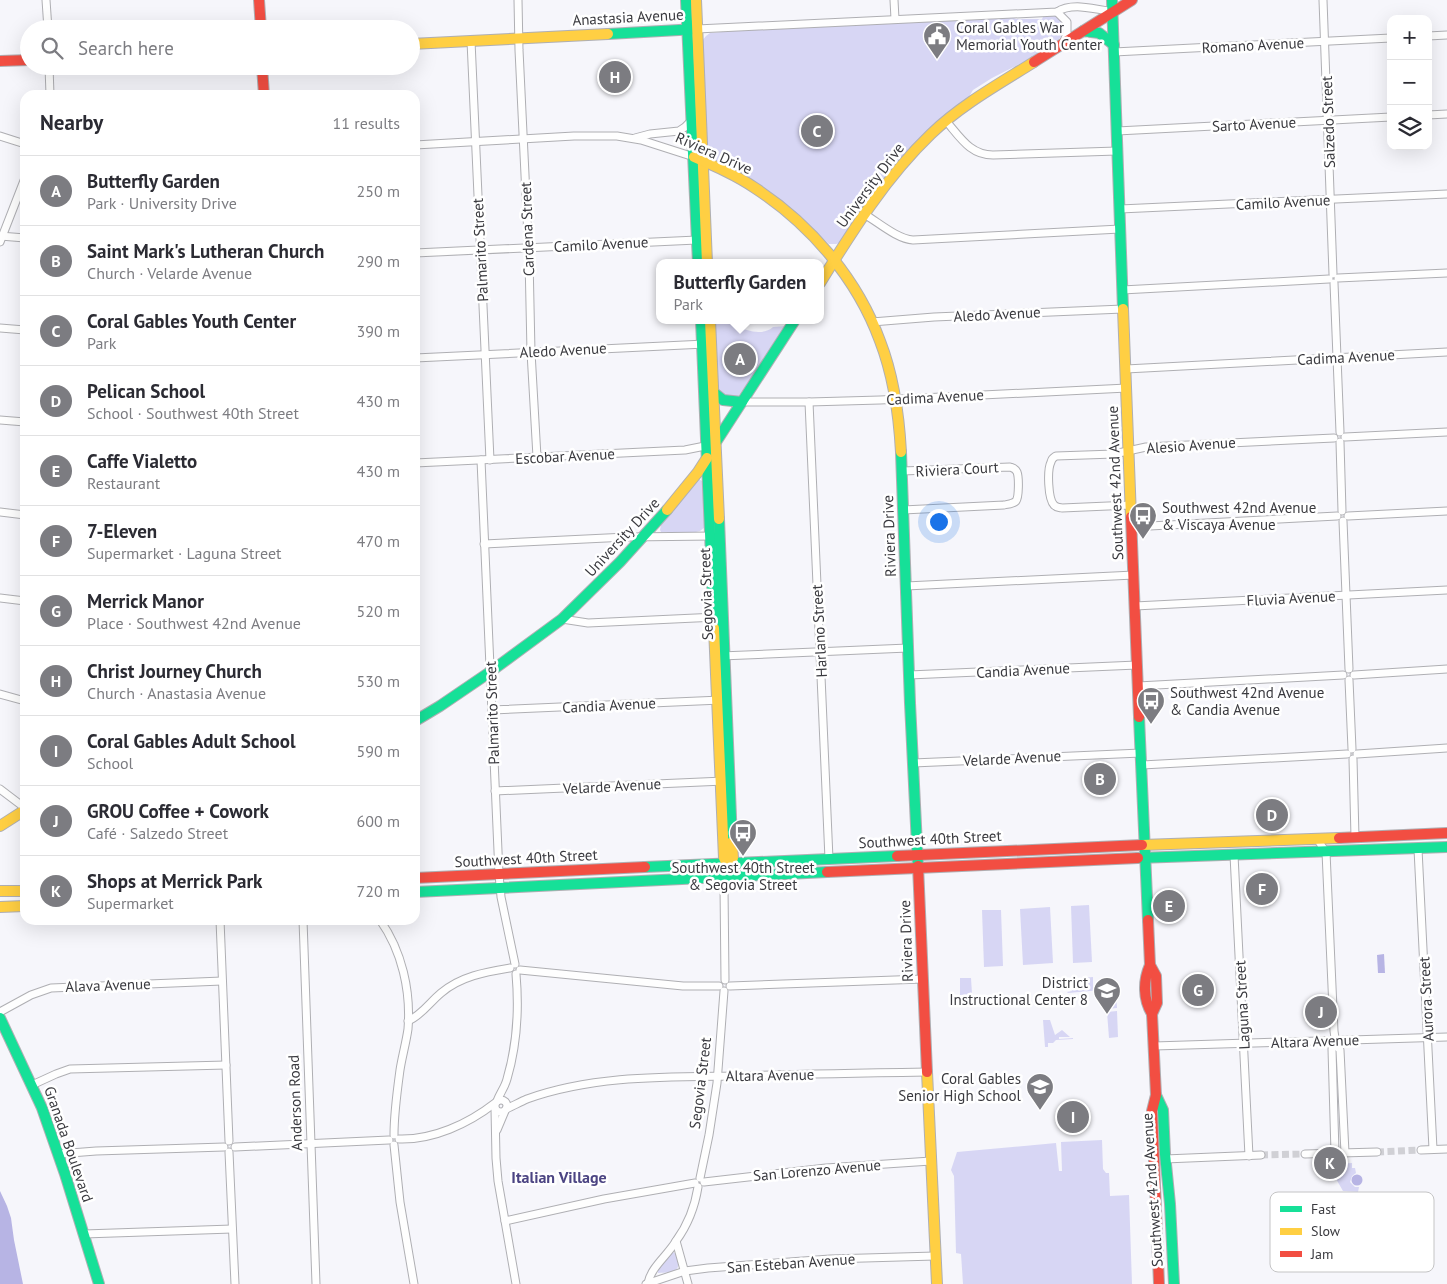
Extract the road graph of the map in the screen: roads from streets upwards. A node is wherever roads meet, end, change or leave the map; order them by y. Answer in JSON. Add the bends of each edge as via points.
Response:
{"nodes":[{"id":1,"x":46,"y":0,"type":"edge"},
{"id":2,"x":259,"y":0,"type":"edge"},
{"id":3,"x":518,"y":0,"type":"edge"},
{"id":4,"x":686,"y":0,"type":"edge"},
{"id":5,"x":696,"y":0,"type":"edge"},
{"id":6,"x":894,"y":0,"type":"edge"},
{"id":7,"x":1112,"y":0,"type":"edge"},
{"id":8,"x":1132,"y":0,"type":"edge"},
{"id":9,"x":1323,"y":0,"type":"edge"},
{"id":10,"x":1057,"y":12,"type":"junction"},
{"id":11,"x":1113,"y":12,"type":"junction"},
{"id":12,"x":895,"y":18,"type":"junction"},
{"id":13,"x":47,"y":20,"type":"edge"},
{"id":14,"x":260,"y":20,"type":"edge"},
{"id":15,"x":692,"y":29,"type":"junction"},
{"id":16,"x":1083,"y":30,"type":"junction"},
{"id":17,"x":1447,"y":35,"type":"edge"},
{"id":18,"x":1432,"y":36,"type":"edge"},
{"id":19,"x":518,"y":38,"type":"junction"},
{"id":20,"x":1387,"y":38,"type":"edge"},
{"id":21,"x":471,"y":41,"type":"junction"},
{"id":22,"x":1325,"y":41,"type":"junction"},
{"id":23,"x":1063,"y":43,"type":"junction"},
{"id":24,"x":420,"y":44,"type":"edge"},
{"id":25,"x":1114,"y":48,"type":"junction"},
{"id":26,"x":20,"y":60,"type":"edge"},
{"id":27,"x":0,"y":61,"type":"edge"},
{"id":28,"x":49,"y":75,"type":"edge"},
{"id":29,"x":263,"y":75,"type":"edge"},
{"id":30,"x":50,"y":90,"type":"edge"},
{"id":31,"x":264,"y":90,"type":"edge"},
{"id":32,"x":1447,"y":114,"type":"edge"},
{"id":33,"x":1432,"y":115,"type":"edge"},
{"id":34,"x":1387,"y":117,"type":"edge"},
{"id":35,"x":692,"y":119,"type":"junction"},
{"id":36,"x":1328,"y":120,"type":"junction"},
{"id":37,"x":946,"y":121,"type":"junction"},
{"id":38,"x":1117,"y":131,"type":"junction"},
{"id":39,"x":0,"y":136,"type":"edge"},
{"id":40,"x":634,"y":138,"type":"junction"},
{"id":41,"x":524,"y":139,"type":"junction"},
{"id":42,"x":20,"y":142,"type":"edge"},
{"id":43,"x":475,"y":142,"type":"junction"},
{"id":44,"x":420,"y":145,"type":"edge"},
{"id":45,"x":1117,"y":151,"type":"junction"},
{"id":46,"x":698,"y":159,"type":"junction"},
{"id":47,"x":20,"y":190,"type":"edge"},
{"id":48,"x":1447,"y":194,"type":"edge"},
{"id":49,"x":1330,"y":200,"type":"junction"},
{"id":50,"x":1120,"y":209,"type":"junction"},
{"id":51,"x":864,"y":214,"type":"junction"},
{"id":52,"x":1120,"y":229,"type":"junction"},
{"id":53,"x":1,"y":238,"type":"edge"},
{"id":54,"x":20,"y":238,"type":"edge"},
{"id":55,"x":697,"y":240,"type":"junction"},
{"id":56,"x":529,"y":249,"type":"junction"},
{"id":57,"x":480,"y":251,"type":"junction"},
{"id":58,"x":420,"y":253,"type":"edge"},
{"id":59,"x":698,"y":259,"type":"edge"},
{"id":60,"x":707,"y":259,"type":"edge"},
{"id":61,"x":835,"y":261,"type":"junction"},
{"id":62,"x":1447,"y":272,"type":"edge"},
{"id":63,"x":824,"y":277,"type":"edge"},
{"id":64,"x":1334,"y":278,"type":"junction"},
{"id":65,"x":1122,"y":290,"type":"junction"},
{"id":66,"x":1123,"y":309,"type":"junction"},
{"id":67,"x":872,"y":322,"type":"junction"},
{"id":68,"x":702,"y":324,"type":"edge"},
{"id":69,"x":709,"y":324,"type":"edge"},
{"id":70,"x":792,"y":324,"type":"edge"},
{"id":71,"x":0,"y":328,"type":"edge"},
{"id":72,"x":20,"y":330,"type":"edge"},
{"id":73,"x":706,"y":344,"type":"junction"},
{"id":74,"x":531,"y":352,"type":"junction"},
{"id":75,"x":1447,"y":352,"type":"edge"},
{"id":76,"x":485,"y":354,"type":"junction"},
{"id":77,"x":420,"y":358,"type":"edge"},
{"id":78,"x":1337,"y":358,"type":"junction"},
{"id":79,"x":1126,"y":369,"type":"junction"},
{"id":80,"x":1127,"y":388,"type":"junction"},
{"id":81,"x":713,"y":392,"type":"junction"},
{"id":82,"x":896,"y":399,"type":"junction"},
{"id":83,"x":742,"y":402,"type":"junction"},
{"id":84,"x":809,"y":402,"type":"junction"},
{"id":85,"x":0,"y":420,"type":"edge"},
{"id":86,"x":20,"y":422,"type":"edge"},
{"id":87,"x":1447,"y":432,"type":"edge"},
{"id":88,"x":1340,"y":437,"type":"junction"},
{"id":89,"x":711,"y":445,"type":"junction"},
{"id":90,"x":1130,"y":450,"type":"junction"},
{"id":91,"x":537,"y":457,"type":"junction"},
{"id":92,"x":706,"y":459,"type":"junction"},
{"id":93,"x":481,"y":460,"type":"junction"},
{"id":94,"x":490,"y":460,"type":"junction"},
{"id":95,"x":420,"y":463,"type":"edge"},
{"id":96,"x":902,"y":471,"type":"junction"},
{"id":97,"x":1131,"y":505,"type":"junction"},
{"id":98,"x":903,"y":510,"type":"junction"},
{"id":99,"x":1447,"y":511,"type":"edge"},
{"id":100,"x":0,"y":512,"type":"edge"},
{"id":101,"x":20,"y":514,"type":"edge"},
{"id":102,"x":1343,"y":516,"type":"junction"},
{"id":103,"x":1131,"y":527,"type":"junction"},
{"id":104,"x":714,"y":536,"type":"junction"},
{"id":105,"x":643,"y":537,"type":"junction"},
{"id":106,"x":484,"y":544,"type":"junction"},
{"id":107,"x":1134,"y":575,"type":"junction"},
{"id":108,"x":906,"y":586,"type":"junction"},
{"id":109,"x":1447,"y":590,"type":"edge"},
{"id":110,"x":1346,"y":595,"type":"junction"},
{"id":111,"x":0,"y":598,"type":"edge"},
{"id":112,"x":20,"y":601,"type":"edge"},
{"id":113,"x":1136,"y":606,"type":"junction"},
{"id":114,"x":718,"y":617,"type":"junction"},
{"id":115,"x":562,"y":619,"type":"junction"},
{"id":116,"x":908,"y":648,"type":"junction"},
{"id":117,"x":819,"y":651,"type":"junction"},
{"id":118,"x":720,"y":656,"type":"junction"},
{"id":119,"x":1137,"y":665,"type":"junction"},
{"id":120,"x":1447,"y":670,"type":"edge"},
{"id":121,"x":490,"y":672,"type":"junction"},
{"id":122,"x":909,"y":675,"type":"junction"},
{"id":123,"x":1349,"y":675,"type":"junction"},
{"id":124,"x":1138,"y":686,"type":"junction"},
{"id":125,"x":0,"y":694,"type":"edge"},
{"id":126,"x":20,"y":700,"type":"edge"},
{"id":127,"x":722,"y":700,"type":"junction"},
{"id":128,"x":492,"y":710,"type":"junction"},
{"id":129,"x":420,"y":718,"type":"edge"},
{"id":130,"x":1447,"y":748,"type":"edge"},
{"id":131,"x":1141,"y":753,"type":"junction"},
{"id":132,"x":1352,"y":754,"type":"junction"},
{"id":133,"x":913,"y":763,"type":"junction"},
{"id":134,"x":1142,"y":765,"type":"junction"},
{"id":135,"x":725,"y":781,"type":"junction"},
{"id":136,"x":0,"y":788,"type":"edge"},
{"id":137,"x":495,"y":791,"type":"junction"},
{"id":138,"x":20,"y":805,"type":"edge"},
{"id":139,"x":20,"y":812,"type":"edge"},
{"id":140,"x":0,"y":826,"type":"edge"},
{"id":141,"x":1447,"y":833,"type":"edge"},
{"id":142,"x":1355,"y":838,"type":"junction"},
{"id":143,"x":1317,"y":839,"type":"junction"},
{"id":144,"x":1145,"y":844,"type":"junction"},
{"id":145,"x":1447,"y":847,"type":"edge"},
{"id":146,"x":1418,"y":849,"type":"junction"},
{"id":147,"x":1326,"y":852,"type":"junction"},
{"id":148,"x":917,"y":855,"type":"junction"},
{"id":149,"x":1234,"y":855,"type":"junction"},
{"id":150,"x":1146,"y":857,"type":"junction"},
{"id":151,"x":829,"y":859,"type":"junction"},
{"id":152,"x":727,"y":864,"type":"junction"},
{"id":153,"x":918,"y":868,"type":"junction"},
{"id":154,"x":499,"y":874,"type":"junction"},
{"id":155,"x":420,"y":878,"type":"edge"},
{"id":156,"x":725,"y":878,"type":"junction"},
{"id":157,"x":500,"y":888,"type":"junction"},
{"id":158,"x":20,"y":890,"type":"edge"},
{"id":159,"x":0,"y":891,"type":"edge"},
{"id":160,"x":420,"y":892,"type":"edge"},
{"id":161,"x":20,"y":906,"type":"edge"},
{"id":162,"x":0,"y":907,"type":"edge"},
{"id":163,"x":220,"y":925,"type":"edge"},
{"id":164,"x":303,"y":925,"type":"edge"},
{"id":165,"x":383,"y":925,"type":"edge"},
{"id":166,"x":515,"y":969,"type":"junction"},
{"id":167,"x":923,"y":979,"type":"junction"},
{"id":168,"x":222,"y":981,"type":"junction"},
{"id":169,"x":725,"y":986,"type":"junction"},
{"id":170,"x":0,"y":1012,"type":"edge"},
{"id":171,"x":0,"y":1018,"type":"edge"},
{"id":172,"x":408,"y":1021,"type":"junction"},
{"id":173,"x":1447,"y":1036,"type":"edge"},
{"id":174,"x":1427,"y":1037,"type":"junction"},
{"id":175,"x":1335,"y":1042,"type":"junction"},
{"id":176,"x":1244,"y":1043,"type":"junction"},
{"id":177,"x":1154,"y":1046,"type":"junction"},
{"id":178,"x":226,"y":1065,"type":"junction"},
{"id":179,"x":927,"y":1072,"type":"junction"},
{"id":180,"x":718,"y":1076,"type":"junction"},
{"id":181,"x":506,"y":1082,"type":"junction"},
{"id":182,"x":32,"y":1085,"type":"junction"},
{"id":183,"x":1156,"y":1095,"type":"junction"},
{"id":184,"x":501,"y":1106,"type":"junction"},
{"id":185,"x":1344,"y":1118,"type":"junction"},
{"id":186,"x":1334,"y":1119,"type":"junction"},
{"id":187,"x":394,"y":1140,"type":"junction"},
{"id":188,"x":311,"y":1144,"type":"junction"},
{"id":189,"x":229,"y":1147,"type":"junction"},
{"id":190,"x":1433,"y":1149,"type":"junction"},
{"id":191,"x":1447,"y":1149,"type":"edge"},
{"id":192,"x":1421,"y":1150,"type":"tunnel mouth"},
{"id":193,"x":1377,"y":1152,"type":"tunnel mouth"},
{"id":194,"x":1335,"y":1153,"type":"junction"},
{"id":195,"x":1345,"y":1153,"type":"junction"},
{"id":196,"x":58,"y":1154,"type":"junction"},
{"id":197,"x":1305,"y":1154,"type":"tunnel mouth"},
{"id":198,"x":1261,"y":1155,"type":"tunnel mouth"},
{"id":199,"x":1249,"y":1156,"type":"junction"},
{"id":200,"x":1165,"y":1159,"type":"junction"},
{"id":201,"x":931,"y":1162,"type":"junction"},
{"id":202,"x":699,"y":1183,"type":"junction"},
{"id":203,"x":505,"y":1221,"type":"junction"},
{"id":204,"x":232,"y":1229,"type":"junction"},
{"id":205,"x":84,"y":1234,"type":"junction"},
{"id":206,"x":676,"y":1242,"type":"junction"},
{"id":207,"x":935,"y":1256,"type":"junction"},
{"id":208,"x":685,"y":1271,"type":"junction"},
{"id":209,"x":647,"y":1283,"type":"edge"},
{"id":210,"x":99,"y":1284,"type":"edge"},
{"id":211,"x":234,"y":1284,"type":"edge"},
{"id":212,"x":316,"y":1284,"type":"edge"},
{"id":213,"x":414,"y":1284,"type":"edge"},
{"id":214,"x":516,"y":1284,"type":"edge"},
{"id":215,"x":688,"y":1284,"type":"edge"},
{"id":216,"x":937,"y":1284,"type":"edge"},
{"id":217,"x":1159,"y":1284,"type":"edge"},
{"id":218,"x":1174,"y":1284,"type":"edge"}],
"edges":[{"from":1,"to":13,"type":"street"},
{"from":2,"to":14,"type":"street"},
{"from":3,"to":19,"type":"street","name":"Cardena Street"},
{"from":4,"to":15,"type":"street"},
{"from":5,"to":15,"type":"street"},
{"from":6,"to":12,"type":"street"},
{"from":7,"to":11,"type":"street","name":"Southwest 42nd Avenue"},
{"from":8,"to":11,"type":"street","name":"University Drive"},
{"from":9,"to":22,"type":"street","name":"Salzedo Street"},
{"from":10,"to":11,"type":"street","name":"Anastasia Avenue","via":[[1062,8],[1090,7]]},
{"from":10,"to":12,"type":"street","name":"Anastasia Avenue"},
{"from":10,"to":23,"type":"street","via":[[1067,22]]},
{"from":11,"to":16,"type":"street","name":"University Drive"},
{"from":11,"to":25,"type":"street","name":"Southwest 42nd Avenue"},
{"from":12,"to":15,"type":"street","name":"Anastasia Avenue"},
{"from":15,"to":19,"type":"street","name":"Anastasia Avenue"},
{"from":15,"to":35,"type":"street"},
{"from":15,"to":46,"type":"street"},
{"from":16,"to":23,"type":"street","name":"University Drive"},
{"from":16,"to":25,"type":"street","via":[[1099,33]]},
{"from":17,"to":18,"type":"street"},
{"from":19,"to":21,"type":"street","name":"Anastasia Avenue"},
{"from":19,"to":41,"type":"street","name":"Cardena Street"},
{"from":20,"to":22,"type":"street","name":"Romano Avenue"},
{"from":21,"to":24,"type":"street","name":"Anastasia Avenue"},
{"from":21,"to":43,"type":"street","name":"Palmarito Street"},
{"from":22,"to":25,"type":"street","name":"Romano Avenue"},
{"from":22,"to":36,"type":"street","name":"Salzedo Street"},
{"from":23,"to":37,"type":"street","name":"University Drive"},
{"from":25,"to":38,"type":"street","name":"Southwest 42nd Avenue"},
{"from":26,"to":27,"type":"street"},
{"from":28,"to":30,"type":"street"},
{"from":29,"to":31,"type":"street"},
{"from":32,"to":33,"type":"street"},
{"from":34,"to":36,"type":"street","name":"Sarto Avenue"},
{"from":35,"to":40,"type":"street","via":[[679,131]]},
{"from":35,"to":46,"type":"street"},
{"from":36,"to":38,"type":"street","name":"Sarto Avenue"},
{"from":36,"to":49,"type":"street","name":"Salzedo Street"},
{"from":37,"to":45,"type":"street","via":[[972,150],[982,154]]},
{"from":37,"to":51,"type":"street","name":"University Drive","via":[[901,165]]},
{"from":38,"to":45,"type":"street","name":"Southwest 42nd Avenue"},
{"from":39,"to":42,"type":"street"},
{"from":40,"to":41,"type":"street","name":"Riviera Drive"},
{"from":40,"to":46,"type":"street","name":"Riviera Drive"},
{"from":41,"to":43,"type":"street","name":"Riviera Drive"},
{"from":41,"to":56,"type":"street","name":"Cardena Street"},
{"from":43,"to":44,"type":"street","name":"Riviera Drive"},
{"from":43,"to":57,"type":"street","name":"Palmarito Street"},
{"from":45,"to":50,"type":"street","name":"Southwest 42nd Avenue"},
{"from":46,"to":55,"type":"street"},
{"from":46,"to":60,"type":"street"},
{"from":46,"to":61,"type":"street","name":"Riviera Drive","via":[[749,184],[779,205],[810,232]]},
{"from":47,"to":53,"type":"street"},
{"from":48,"to":49,"type":"street","name":"Camilo Avenue"},
{"from":49,"to":50,"type":"street","name":"Camilo Avenue"},
{"from":49,"to":64,"type":"street","name":"Salzedo Street"},
{"from":50,"to":52,"type":"street","name":"Southwest 42nd Avenue"},
{"from":51,"to":52,"type":"street","via":[[899,236],[913,240]]},
{"from":51,"to":61,"type":"street","name":"University Drive"},
{"from":52,"to":65,"type":"street","name":"Southwest 42nd Avenue"},
{"from":53,"to":54,"type":"street"},
{"from":55,"to":56,"type":"street","name":"Camilo Avenue"},
{"from":55,"to":59,"type":"street"},
{"from":56,"to":57,"type":"street","name":"Camilo Avenue"},
{"from":56,"to":74,"type":"street","name":"Cardena Street"},
{"from":57,"to":58,"type":"street","name":"Camilo Avenue"},
{"from":57,"to":76,"type":"street","name":"Palmarito Street"},
{"from":61,"to":63,"type":"street","name":"University Drive"},
{"from":61,"to":67,"type":"street","name":"Riviera Drive"},
{"from":62,"to":64,"type":"street"},
{"from":64,"to":65,"type":"street"},
{"from":64,"to":78,"type":"street","name":"Salzedo Street"},
{"from":65,"to":66,"type":"street","name":"Southwest 42nd Avenue"},
{"from":66,"to":67,"type":"street","name":"Aledo Avenue"},
{"from":66,"to":79,"type":"street","name":"Southwest 42nd Avenue"},
{"from":67,"to":82,"type":"street","name":"Riviera Drive","via":[[889,368]]},
{"from":68,"to":73,"type":"street","name":"Segovia Street"},
{"from":69,"to":73,"type":"street","name":"Segovia Street"},
{"from":70,"to":83,"type":"street","name":"University Drive"},
{"from":71,"to":72,"type":"street"},
{"from":73,"to":74,"type":"street","name":"Aledo Avenue"},
{"from":73,"to":81,"type":"street","name":"Segovia Street"},
{"from":73,"to":89,"type":"street","name":"Segovia Street"},
{"from":74,"to":76,"type":"street","name":"Aledo Avenue"},
{"from":74,"to":91,"type":"street","name":"Cardena Street"},
{"from":75,"to":78,"type":"street","name":"Cadima Avenue"},
{"from":76,"to":77,"type":"street","name":"Aledo Avenue"},
{"from":76,"to":94,"type":"street","name":"Palmarito Street"},
{"from":78,"to":79,"type":"street","name":"Cadima Avenue"},
{"from":78,"to":88,"type":"street","name":"Salzedo Street"},
{"from":79,"to":80,"type":"street","name":"Southwest 42nd Avenue"},
{"from":80,"to":82,"type":"street","name":"Cadima Avenue"},
{"from":80,"to":90,"type":"street","name":"Southwest 42nd Avenue"},
{"from":81,"to":83,"type":"street","via":[[723,400]]},
{"from":81,"to":89,"type":"street","name":"Segovia Street"},
{"from":82,"to":84,"type":"street","name":"Cadima Avenue"},
{"from":82,"to":96,"type":"street","name":"Riviera Drive"},
{"from":83,"to":84,"type":"street","name":"Cadima Avenue"},
{"from":83,"to":89,"type":"street","name":"University Drive"},
{"from":84,"to":117,"type":"street","name":"Harlano Street"},
{"from":85,"to":86,"type":"street"},
{"from":87,"to":88,"type":"street","name":"Alesio Avenue"},
{"from":88,"to":90,"type":"street","name":"Alesio Avenue"},
{"from":88,"to":102,"type":"street","name":"Salzedo Street"},
{"from":89,"to":91,"type":"street","name":"Escobar Avenue","via":[[685,450]]},
{"from":89,"to":92,"type":"street","name":"University Drive"},
{"from":89,"to":104,"type":"street","name":"Segovia Street"},
{"from":90,"to":97,"type":"street","name":"Southwest 42nd Avenue"},
{"from":90,"to":97,"type":"street","name":"Alesio Avenue","via":[[1114,454],[1056,456],[1049,469],[1049,486],[1055,506],[1062,508]]},
{"from":91,"to":94,"type":"street","name":"Escobar Avenue"},
{"from":92,"to":104,"type":"street","name":"Segovia Street"},
{"from":92,"to":105,"type":"street","name":"University Drive","via":[[688,486]]},
{"from":93,"to":94,"type":"street","name":"Escobar Avenue"},
{"from":93,"to":95,"type":"street","name":"Escobar Avenue"},
{"from":93,"to":106,"type":"street","name":"Palmarito Street"},
{"from":96,"to":98,"type":"street","name":"Riviera Drive"},
{"from":96,"to":98,"type":"street","name":"Riviera Court","via":[[1007,466],[1017,471],[1018,483],[1018,498],[1009,504]]},
{"from":97,"to":103,"type":"street","name":"Southwest 42nd Avenue"},
{"from":98,"to":108,"type":"street","name":"Riviera Drive"},
{"from":99,"to":102,"type":"street"},
{"from":100,"to":101,"type":"street"},
{"from":102,"to":103,"type":"street"},
{"from":102,"to":110,"type":"street","name":"Salzedo Street"},
{"from":103,"to":107,"type":"street","name":"Southwest 42nd Avenue"},
{"from":104,"to":105,"type":"street"},
{"from":104,"to":114,"type":"street","name":"Segovia Street"},
{"from":105,"to":106,"type":"street"},
{"from":105,"to":115,"type":"street","name":"University Drive"},
{"from":106,"to":121,"type":"street","name":"Palmarito Street"},
{"from":107,"to":108,"type":"street"},
{"from":107,"to":113,"type":"street","name":"Southwest 42nd Avenue"},
{"from":108,"to":116,"type":"street","name":"Riviera Drive"},
{"from":109,"to":110,"type":"street","name":"Fluvia Avenue"},
{"from":110,"to":113,"type":"street","name":"Fluvia Avenue"},
{"from":110,"to":123,"type":"street","name":"Salzedo Street"},
{"from":111,"to":112,"type":"street"},
{"from":113,"to":119,"type":"street","name":"Southwest 42nd Avenue"},
{"from":114,"to":115,"type":"street","via":[[588,623]]},
{"from":114,"to":118,"type":"street","name":"Segovia Street"},
{"from":115,"to":121,"type":"street","name":"University Drive"},
{"from":116,"to":117,"type":"street"},
{"from":116,"to":122,"type":"street","name":"Riviera Drive"},
{"from":117,"to":118,"type":"street"},
{"from":117,"to":151,"type":"street","name":"Harlano Street"},
{"from":118,"to":127,"type":"street","name":"Segovia Street"},
{"from":119,"to":122,"type":"street","name":"Candia Avenue"},
{"from":119,"to":124,"type":"street","name":"Southwest 42nd Avenue"},
{"from":120,"to":123,"type":"street"},
{"from":121,"to":128,"type":"street","name":"Palmarito Street"},
{"from":121,"to":129,"type":"street","name":"University Drive"},
{"from":122,"to":133,"type":"street","name":"Riviera Drive"},
{"from":123,"to":124,"type":"street"},
{"from":123,"to":132,"type":"street","name":"Salzedo Street"},
{"from":124,"to":131,"type":"street","name":"Southwest 42nd Avenue"},
{"from":125,"to":126,"type":"street"},
{"from":127,"to":128,"type":"street","name":"Candia Avenue"},
{"from":127,"to":135,"type":"street","name":"Segovia Street"},
{"from":128,"to":137,"type":"street","name":"Palmarito Street"},
{"from":130,"to":132,"type":"street"},
{"from":131,"to":133,"type":"street","name":"Velarde Avenue"},
{"from":131,"to":134,"type":"street","name":"Southwest 42nd Avenue"},
{"from":132,"to":134,"type":"street"},
{"from":132,"to":142,"type":"street","name":"Salzedo Street"},
{"from":133,"to":148,"type":"street","name":"Riviera Drive"},
{"from":134,"to":144,"type":"street","name":"Southwest 42nd Avenue"},
{"from":135,"to":137,"type":"street","name":"Velarde Avenue"},
{"from":135,"to":152,"type":"street","name":"Segovia Street","via":[[733,858]]},
{"from":136,"to":138,"type":"street"},
{"from":137,"to":154,"type":"street","name":"Palmarito Street"},
{"from":139,"to":140,"type":"street"},
{"from":141,"to":142,"type":"street","name":"Southwest 40th Street"},
{"from":142,"to":143,"type":"street","name":"Southwest 40th Street"},
{"from":143,"to":144,"type":"street","name":"Southwest 40th Street"},
{"from":143,"to":147,"type":"street"},
{"from":144,"to":148,"type":"street","name":"Southwest 40th Street"},
{"from":144,"to":150,"type":"street","name":"Southwest 42nd Avenue"},
{"from":145,"to":146,"type":"street","name":"Southwest 40th Street"},
{"from":146,"to":147,"type":"street","name":"Southwest 40th Street"},
{"from":146,"to":174,"type":"street","name":"Aurora Street"},
{"from":147,"to":149,"type":"street","name":"Southwest 40th Street"},
{"from":147,"to":175,"type":"street"},
{"from":148,"to":151,"type":"street","name":"Southwest 40th Street"},
{"from":148,"to":153,"type":"street","name":"Riviera Drive"},
{"from":149,"to":150,"type":"street","name":"Southwest 40th Street"},
{"from":149,"to":176,"type":"street","name":"Laguna Street"},
{"from":150,"to":153,"type":"street","name":"Southwest 40th Street"},
{"from":150,"to":177,"type":"street","name":"Southwest 42nd Avenue","via":[[1150,965],[1145,976],[1146,1004],[1152,1014]]},
{"from":151,"to":152,"type":"street","name":"Southwest 40th Street"},
{"from":152,"to":154,"type":"street","name":"Southwest 40th Street"},
{"from":152,"to":156,"type":"street","name":"Segovia Street"},
{"from":153,"to":156,"type":"street","name":"Southwest 40th Street"},
{"from":153,"to":167,"type":"street","name":"Riviera Drive"},
{"from":154,"to":155,"type":"street","name":"Southwest 40th Street"},
{"from":154,"to":157,"type":"street","name":"Palmarito Street"},
{"from":156,"to":157,"type":"street","name":"Southwest 40th Street"},
{"from":156,"to":169,"type":"street","name":"Segovia Street"},
{"from":157,"to":160,"type":"street","name":"Southwest 40th Street"},
{"from":157,"to":166,"type":"street","name":"Palmarito Street"},
{"from":158,"to":159,"type":"street"},
{"from":161,"to":162,"type":"street"},
{"from":163,"to":168,"type":"street"},
{"from":164,"to":188,"type":"street","name":"Anderson Road"},
{"from":165,"to":172,"type":"street","via":[[399,958],[407,996]]},
{"from":166,"to":169,"type":"street","via":[[673,985]]},
{"from":166,"to":172,"type":"street","via":[[474,975],[457,982]]},
{"from":166,"to":181,"type":"street","name":"Palmarito Street","via":[[516,1031]]},
{"from":167,"to":169,"type":"street"},
{"from":167,"to":179,"type":"street","name":"Riviera Drive"},
{"from":168,"to":170,"type":"street","name":"Alava Avenue","via":[[51,988]]},
{"from":168,"to":178,"type":"street"},
{"from":169,"to":180,"type":"street","name":"Segovia Street"},
{"from":171,"to":182,"type":"street","name":"Granada Boulevard"},
{"from":172,"to":187,"type":"street","via":[[396,1100]]},
{"from":173,"to":174,"type":"street","name":"Altara Avenue"},
{"from":174,"to":175,"type":"street","name":"Altara Avenue"},
{"from":174,"to":190,"type":"street","name":"Aurora Street"},
{"from":175,"to":176,"type":"street","name":"Altara Avenue"},
{"from":175,"to":185,"type":"street","via":[[1340,1050]]},
{"from":175,"to":186,"type":"street","via":[[1332,1049]]},
{"from":176,"to":177,"type":"street","name":"Altara Avenue"},
{"from":176,"to":199,"type":"street","name":"Laguna Street"},
{"from":177,"to":183,"type":"street","name":"Southwest 42nd Avenue"},
{"from":178,"to":182,"type":"street","via":[[70,1069]]},
{"from":178,"to":189,"type":"street"},
{"from":179,"to":180,"type":"street","name":"Altara Avenue"},
{"from":179,"to":201,"type":"street","name":"Riviera Drive"},
{"from":180,"to":184,"type":"street","name":"Altara Avenue","via":[[614,1080],[558,1090]]},
{"from":180,"to":202,"type":"street","name":"Segovia Street"},
{"from":181,"to":184,"type":"street","name":"Palmarito Street"},
{"from":181,"to":184,"type":"street","name":"Palmarito Street"},
{"from":182,"to":196,"type":"street","name":"Granada Boulevard"},
{"from":183,"to":200,"type":"street","name":"Southwest 42nd Avenue","via":[[1163,1110]]},
{"from":183,"to":217,"type":"street","name":"Southwest 42nd Avenue","via":[[1152,1111]]},
{"from":184,"to":187,"type":"street","name":"Altara Avenue","via":[[438,1133]]},
{"from":184,"to":203,"type":"street","name":"Palmarito Street","via":[[496,1133],[498,1181]]},
{"from":185,"to":186,"type":"street"},
{"from":185,"to":195,"type":"street"},
{"from":186,"to":194,"type":"street"},
{"from":187,"to":188,"type":"street","name":"Altara Avenue"},
{"from":187,"to":213,"type":"street","via":[[401,1210]]},
{"from":188,"to":189,"type":"street","name":"Altara Avenue"},
{"from":188,"to":212,"type":"street","name":"Anderson Road"},
{"from":189,"to":196,"type":"street","name":"Altara Avenue"},
{"from":189,"to":204,"type":"street"},
{"from":190,"to":191,"type":"street"},
{"from":190,"to":192,"type":"street"},
{"from":193,"to":195,"type":"street"},
{"from":194,"to":195,"type":"street"},
{"from":194,"to":197,"type":"street"},
{"from":196,"to":205,"type":"street","name":"Granada Boulevard"},
{"from":198,"to":199,"type":"street"},
{"from":199,"to":200,"type":"street"},
{"from":200,"to":218,"type":"street","name":"Southwest 42nd Avenue"},
{"from":201,"to":202,"type":"street","name":"San Lorenzo Avenue","via":[[826,1168]]},
{"from":201,"to":207,"type":"street","name":"Riviera Drive"},
{"from":202,"to":203,"type":"street","name":"San Lorenzo Avenue"},
{"from":202,"to":206,"type":"street","name":"Segovia Street","via":[[691,1211]]},
{"from":203,"to":214,"type":"street","name":"Palmarito Street"},
{"from":204,"to":205,"type":"street"},
{"from":204,"to":211,"type":"street"},
{"from":205,"to":210,"type":"street","name":"Granada Boulevard"},
{"from":206,"to":208,"type":"street"},
{"from":206,"to":209,"type":"street","name":"San Esteban Avenue"},
{"from":207,"to":208,"type":"street","name":"San Esteban Avenue","via":[[812,1260]]},
{"from":207,"to":216,"type":"street","name":"Riviera Drive"},
{"from":208,"to":209,"type":"street","name":"San Esteban Avenue"},
{"from":208,"to":215,"type":"street"}]}
